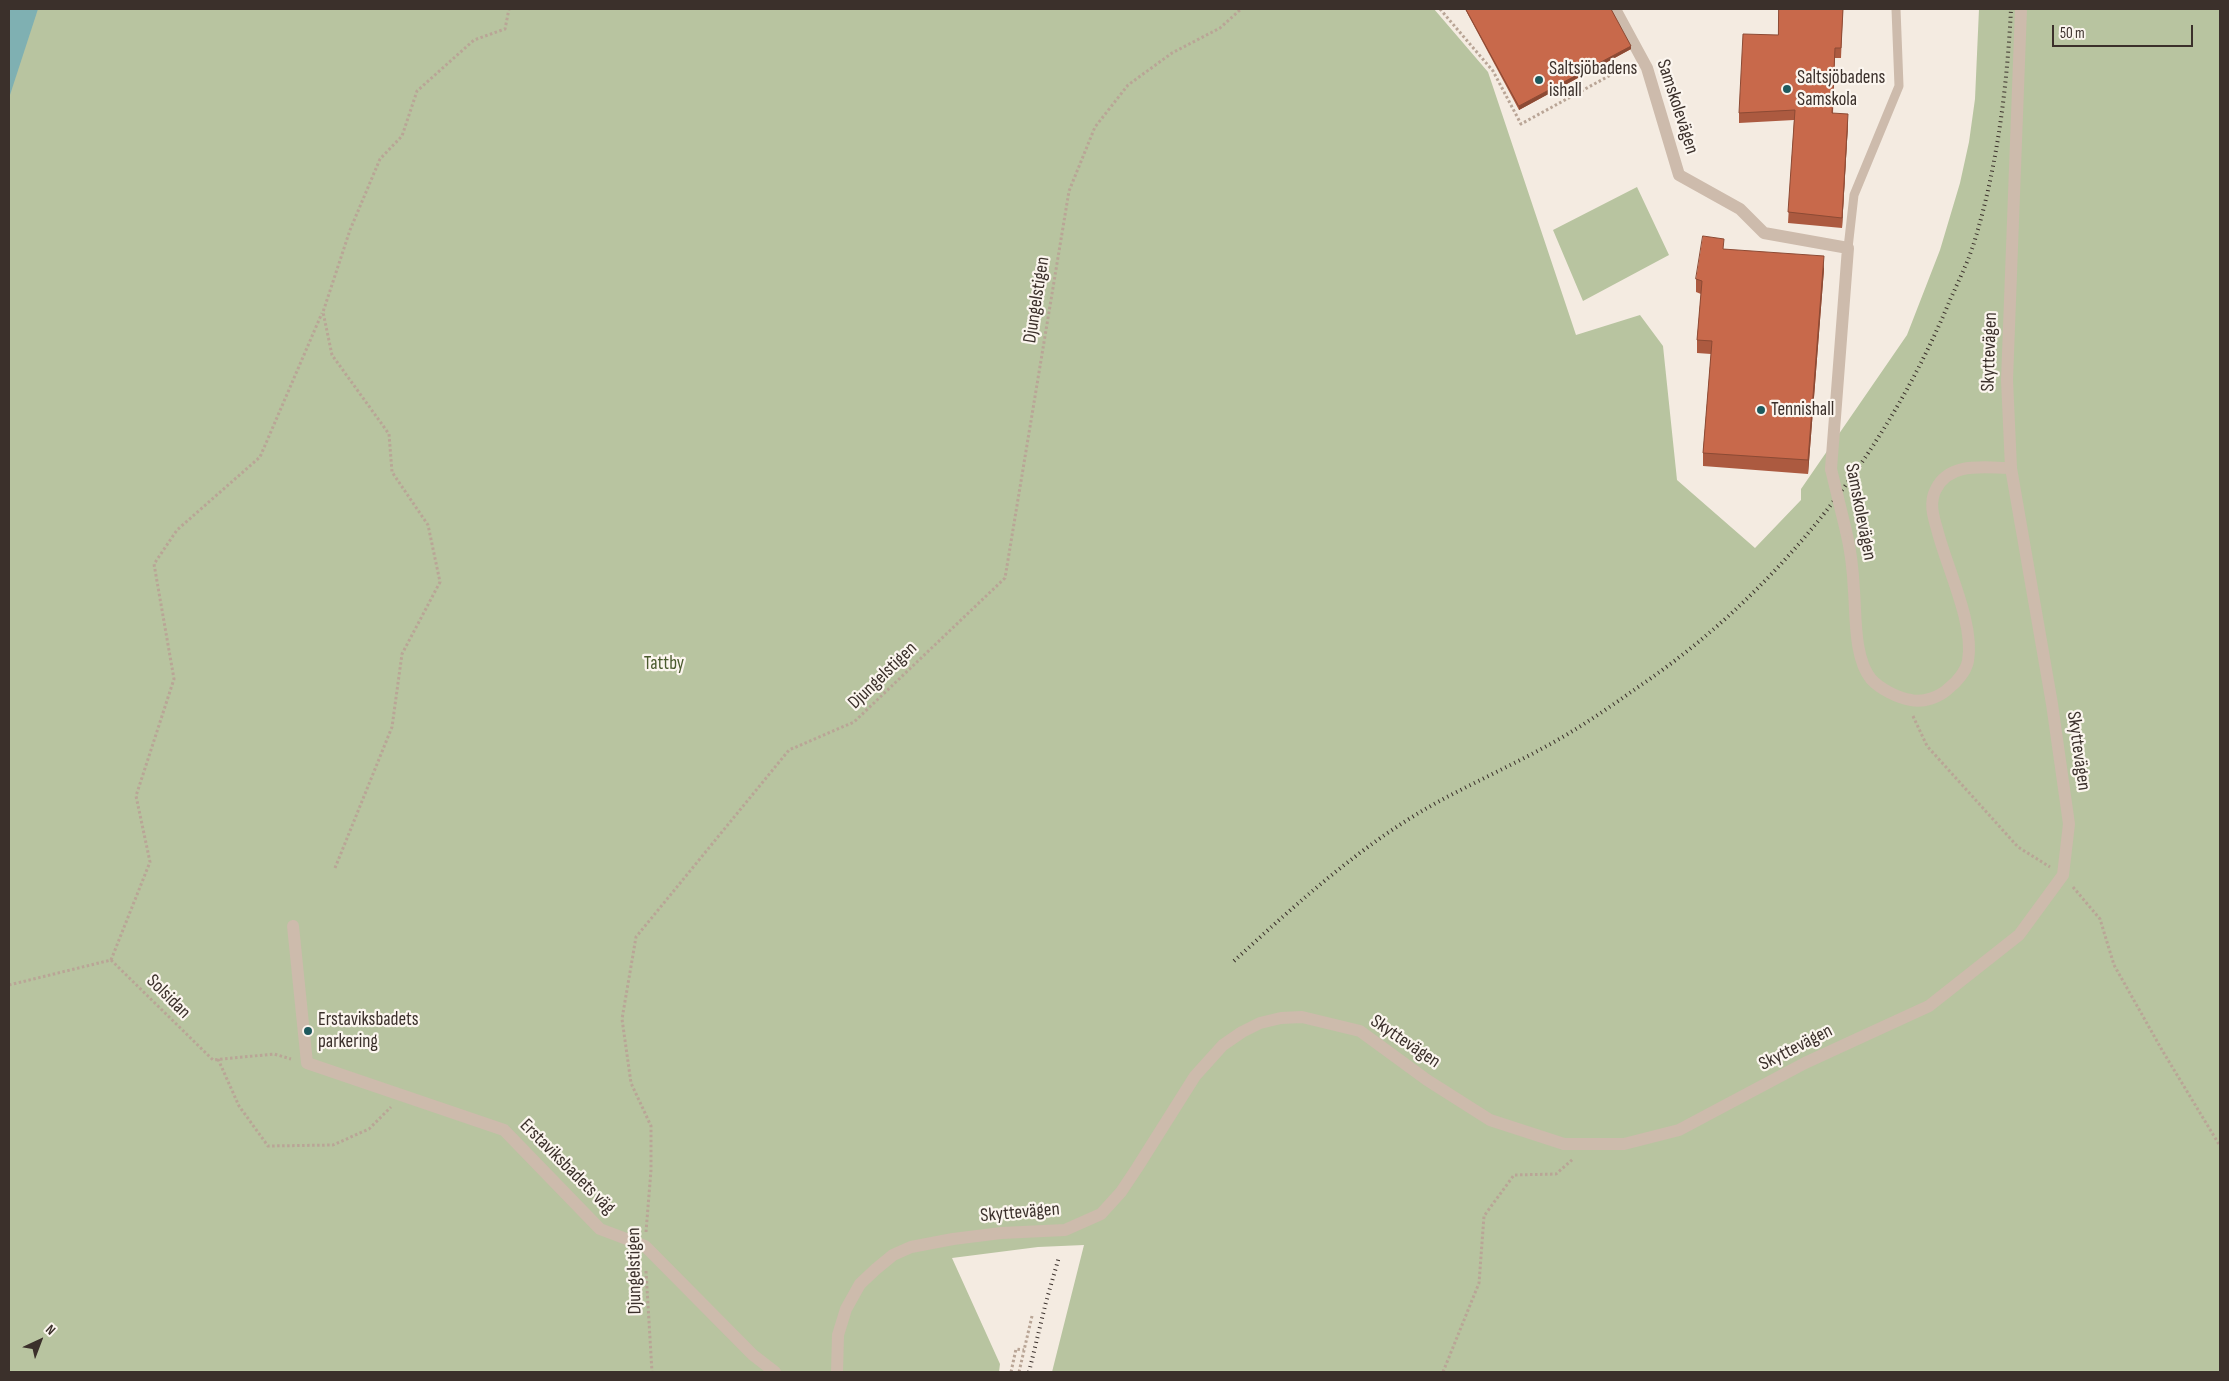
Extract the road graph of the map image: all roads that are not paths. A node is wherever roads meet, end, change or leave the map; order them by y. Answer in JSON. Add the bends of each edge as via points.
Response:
{"nodes":[{"id":1,"x":1616,"y":9,"type":"edge"},
{"id":2,"x":1896,"y":9,"type":"edge"},
{"id":3,"x":2021,"y":9,"type":"edge"},
{"id":4,"x":1848,"y":248,"type":"junction"},
{"id":5,"x":2011,"y":468,"type":"junction"},
{"id":6,"x":293,"y":926,"type":"dead end"},
{"id":7,"x":775,"y":1372,"type":"edge"},
{"id":8,"x":836,"y":1372,"type":"edge"}],
"edges":[{"from":1,"to":4,"type":"street","name":"Samskolevägen","via":[[1647,68],[1679,175],[1740,210],[1764,233]]},
{"from":2,"to":4,"type":"lane","via":[[1899,86],[1854,195]]},
{"from":3,"to":5,"type":"street","name":"Skyttevägen","via":[[2007,380]]},
{"from":4,"to":5,"type":"street","name":"Samskolevägen","bridge":true,"via":[[1830,469],[1852,562],[1856,626],[1864,666],[1871,679],[1880,686],[1912,701],[1926,700],[1944,693],[1958,680],[1968,662],[1966,628],[1932,506],[1935,490],[1945,477],[1959,470]]},
{"from":5,"to":8,"type":"street","name":"Skyttevägen","via":[[2070,824],[2063,876],[2019,935],[1929,1006],[1805,1064],[1679,1130],[1624,1144],[1564,1144],[1490,1120],[1427,1080],[1360,1031],[1302,1016],[1260,1024],[1224,1045],[1195,1076],[1137,1168],[1101,1214],[1065,1230],[953,1238],[893,1255],[860,1284],[846,1309],[838,1335]]},
{"from":6,"to":7,"type":"street","name":"Erstaviksbadets väg","via":[[307,1063],[504,1130],[600,1229],[645,1246],[753,1356]]}]}
